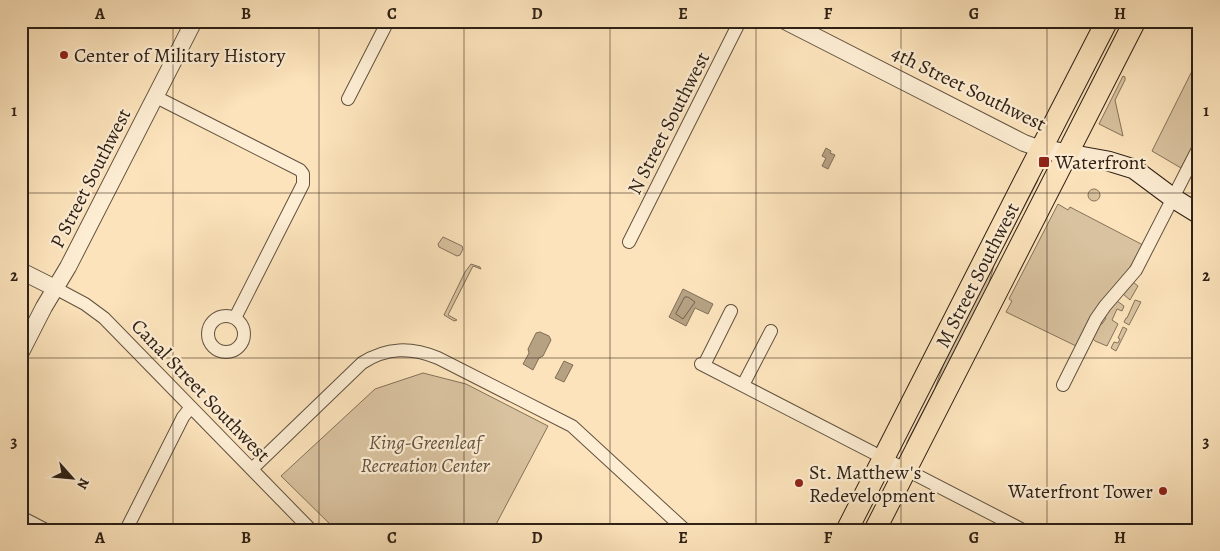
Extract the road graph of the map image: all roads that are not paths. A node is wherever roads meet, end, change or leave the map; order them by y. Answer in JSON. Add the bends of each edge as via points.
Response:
{"nodes":[{"id":1,"x":194,"y":21,"type":"edge"},
{"id":2,"x":388,"y":21,"type":"edge"},
{"id":3,"x":740,"y":21,"type":"edge"},
{"id":4,"x":785,"y":21,"type":"edge"},
{"id":5,"x":1107,"y":21,"type":"edge"},
{"id":6,"x":1135,"y":21,"type":"edge"},
{"id":7,"x":156,"y":96,"type":"junction"},
{"id":8,"x":348,"y":99,"type":"dead end"},
{"id":9,"x":1199,"y":147,"type":"edge"},
{"id":10,"x":1041,"y":149,"type":"junction"},
{"id":11,"x":1067,"y":154,"type":"junction"},
{"id":12,"x":1175,"y":193,"type":"junction"},
{"id":13,"x":1199,"y":202,"type":"edge"},
{"id":14,"x":1199,"y":214,"type":"edge"},
{"id":15,"x":629,"y":242,"type":"dead end"},
{"id":16,"x":21,"y":272,"type":"edge"},
{"id":17,"x":55,"y":288,"type":"junction"},
{"id":18,"x":731,"y":311,"type":"dead end"},
{"id":19,"x":234,"y":318,"type":"dead end"},
{"id":20,"x":771,"y":331,"type":"dead end"},
{"id":21,"x":21,"y":352,"type":"edge"},
{"id":22,"x":743,"y":385,"type":"junction"},
{"id":23,"x":1063,"y":385,"type":"dead end"},
{"id":24,"x":191,"y":407,"type":"junction"},
{"id":25,"x":884,"y":458,"type":"junction"},
{"id":26,"x":252,"y":469,"type":"junction"},
{"id":27,"x":906,"y":470,"type":"junction"},
{"id":28,"x":21,"y":517,"type":"edge"},
{"id":29,"x":46,"y":530,"type":"edge"},
{"id":30,"x":126,"y":530,"type":"edge"},
{"id":31,"x":311,"y":530,"type":"edge"},
{"id":32,"x":685,"y":530,"type":"edge"},
{"id":33,"x":847,"y":530,"type":"edge"},
{"id":34,"x":876,"y":530,"type":"edge"},
{"id":35,"x":1023,"y":530,"type":"edge"}],
"edges":[{"from":1,"to":7,"type":"street","name":"P Street Southwest"},
{"from":2,"to":8,"type":"street"},
{"from":3,"to":15,"type":"street","name":"N Street Southwest"},
{"from":4,"to":10,"type":"street","name":"4th Street Southwest"},
{"from":5,"to":10,"type":"main road","name":"M Street Southwest"},
{"from":6,"to":11,"type":"main road","name":"M Street Southwest"},
{"from":7,"to":17,"type":"street","name":"P Street Southwest"},
{"from":7,"to":19,"type":"street","via":[[303,174],[303,184]]},
{"from":9,"to":12,"type":"street"},
{"from":10,"to":11,"type":"main road","name":"4th Street Southwest"},
{"from":10,"to":25,"type":"main road","name":"M Street Southwest"},
{"from":11,"to":12,"type":"main road","name":"4th Street Southwest","via":[[1134,169],[1167,183]]},
{"from":11,"to":27,"type":"main road","name":"M Street Southwest"},
{"from":12,"to":13,"type":"main road","name":"4th Street Southwest"},
{"from":12,"to":14,"type":"main road","name":"4th Street Southwest"},
{"from":12,"to":23,"type":"street","via":[[1136,270],[1096,319]]},
{"from":16,"to":17,"type":"street"},
{"from":17,"to":21,"type":"street","name":"P Street Southwest"},
{"from":17,"to":24,"type":"street","name":"Canal Street Southwest","via":[[101,315]]},
{"from":18,"to":22,"type":"street","via":[[703,364]]},
{"from":20,"to":22,"type":"street"},
{"from":22,"to":25,"type":"street"},
{"from":24,"to":26,"type":"street","name":"Canal Street Southwest"},
{"from":24,"to":30,"type":"street"},
{"from":25,"to":27,"type":"street"},
{"from":25,"to":33,"type":"main road","name":"M Street Southwest"},
{"from":26,"to":31,"type":"street","name":"Canal Street Southwest"},
{"from":26,"to":32,"type":"street","via":[[362,363],[383,352],[415,350],[438,358],[572,426]]},
{"from":27,"to":34,"type":"main road","name":"M Street Southwest"},
{"from":27,"to":35,"type":"street"},
{"from":28,"to":29,"type":"street"}]}
